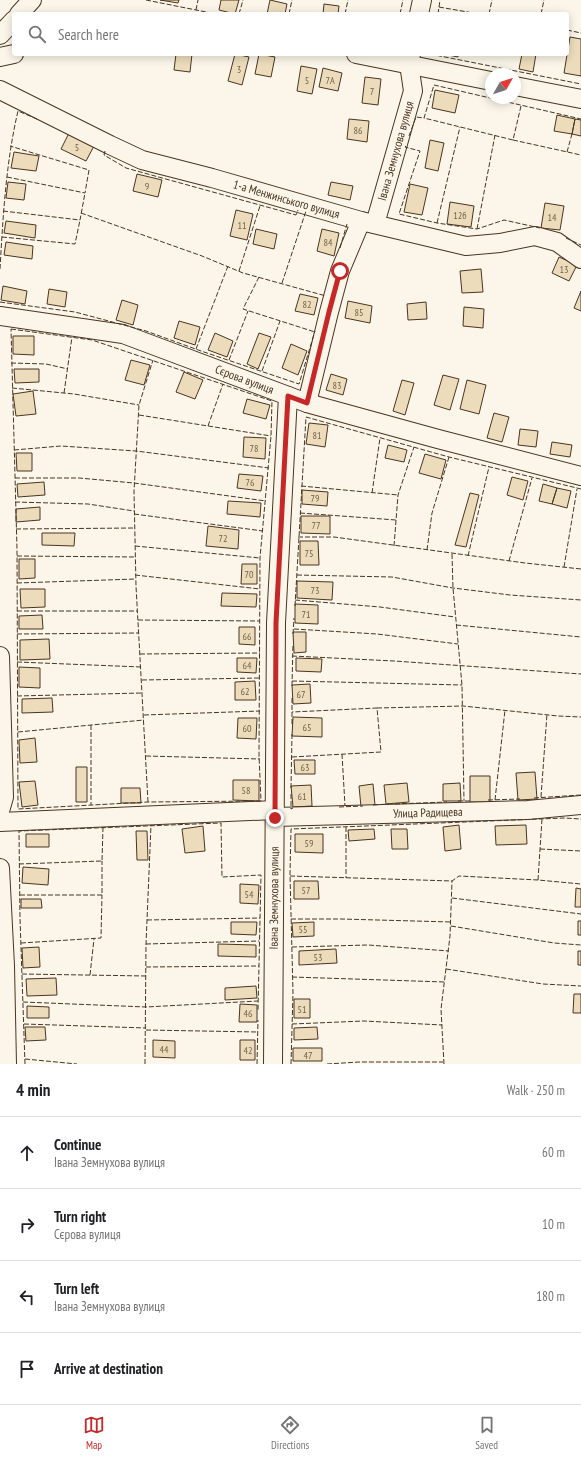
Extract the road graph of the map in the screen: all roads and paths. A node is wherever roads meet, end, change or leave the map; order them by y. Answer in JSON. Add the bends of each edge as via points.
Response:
{"nodes":[{"id":1,"x":32,"y":0,"type":"edge"},
{"id":2,"x":422,"y":0,"type":"edge"},
{"id":3,"x":21,"y":12,"type":"edge"},
{"id":4,"x":419,"y":12,"type":"edge"},
{"id":5,"x":12,"y":22,"type":"edge"},
{"id":6,"x":0,"y":35,"type":"edge"},
{"id":7,"x":12,"y":54,"type":"edge"},
{"id":8,"x":378,"y":56,"type":"edge"},
{"id":9,"x":0,"y":57,"type":"edge"},
{"id":10,"x":410,"y":59,"type":"edge"},
{"id":11,"x":485,"y":79,"type":"edge"},
{"id":12,"x":521,"y":87,"type":"edge"},
{"id":13,"x":0,"y":90,"type":"edge"},
{"id":14,"x":581,"y":99,"type":"edge"},
{"id":15,"x":368,"y":223,"type":"junction"},
{"id":16,"x":581,"y":259,"type":"edge"},
{"id":17,"x":0,"y":316,"type":"edge"},
{"id":18,"x":288,"y":396,"type":"junction"},
{"id":19,"x":307,"y":403,"type":"junction"},
{"id":20,"x":581,"y":476,"type":"edge"},
{"id":21,"x":0,"y":656,"type":"edge"},
{"id":22,"x":581,"y":805,"type":"edge"},
{"id":23,"x":0,"y":811,"type":"edge"},
{"id":24,"x":275,"y":814,"type":"junction"},
{"id":25,"x":0,"y":822,"type":"edge"},
{"id":26,"x":0,"y":868,"type":"edge"},
{"id":27,"x":3,"y":967,"type":"edge"},
{"id":28,"x":7,"y":1064,"type":"edge"},
{"id":29,"x":273,"y":1064,"type":"edge"}],
"edges":[{"from":1,"to":3,"type":"street"},
{"from":2,"to":4,"type":"street"},
{"from":5,"to":6,"type":"street"},
{"from":7,"to":9,"type":"street"},
{"from":8,"to":10,"type":"street"},
{"from":10,"to":11,"type":"street"},
{"from":10,"to":15,"type":"street","name":"Івана Земнухова вулиця","via":[[413,91]]},
{"from":12,"to":14,"type":"street"},
{"from":13,"to":15,"type":"street","name":"1-а Менжинського вулиця","via":[[142,160]]},
{"from":15,"to":16,"type":"street","name":"1-а Менжинського вулиця","via":[[466,246],[500,244],[535,236],[557,242]]},
{"from":15,"to":19,"type":"street","name":"Івана Земнухова вулиця","via":[[340,271]]},
{"from":17,"to":18,"type":"street","name":"Сєрова вулиця","via":[[123,334]]},
{"from":18,"to":19,"type":"street","name":"Сєрова вулиця"},
{"from":18,"to":24,"type":"street","name":"Івана Земнухова вулиця","via":[[276,623]]},
{"from":19,"to":20,"type":"street","name":"Сєрова вулиця"},
{"from":21,"to":23,"type":"street","via":[[4,797]]},
{"from":22,"to":24,"type":"street","name":"Улица Радищева","via":[[528,810]]},
{"from":24,"to":25,"type":"street","name":"Улица Радищева"},
{"from":24,"to":29,"type":"street","name":"Івана Земнухова вулиця"},
{"from":26,"to":27,"type":"street"},
{"from":27,"to":28,"type":"street"}]}
